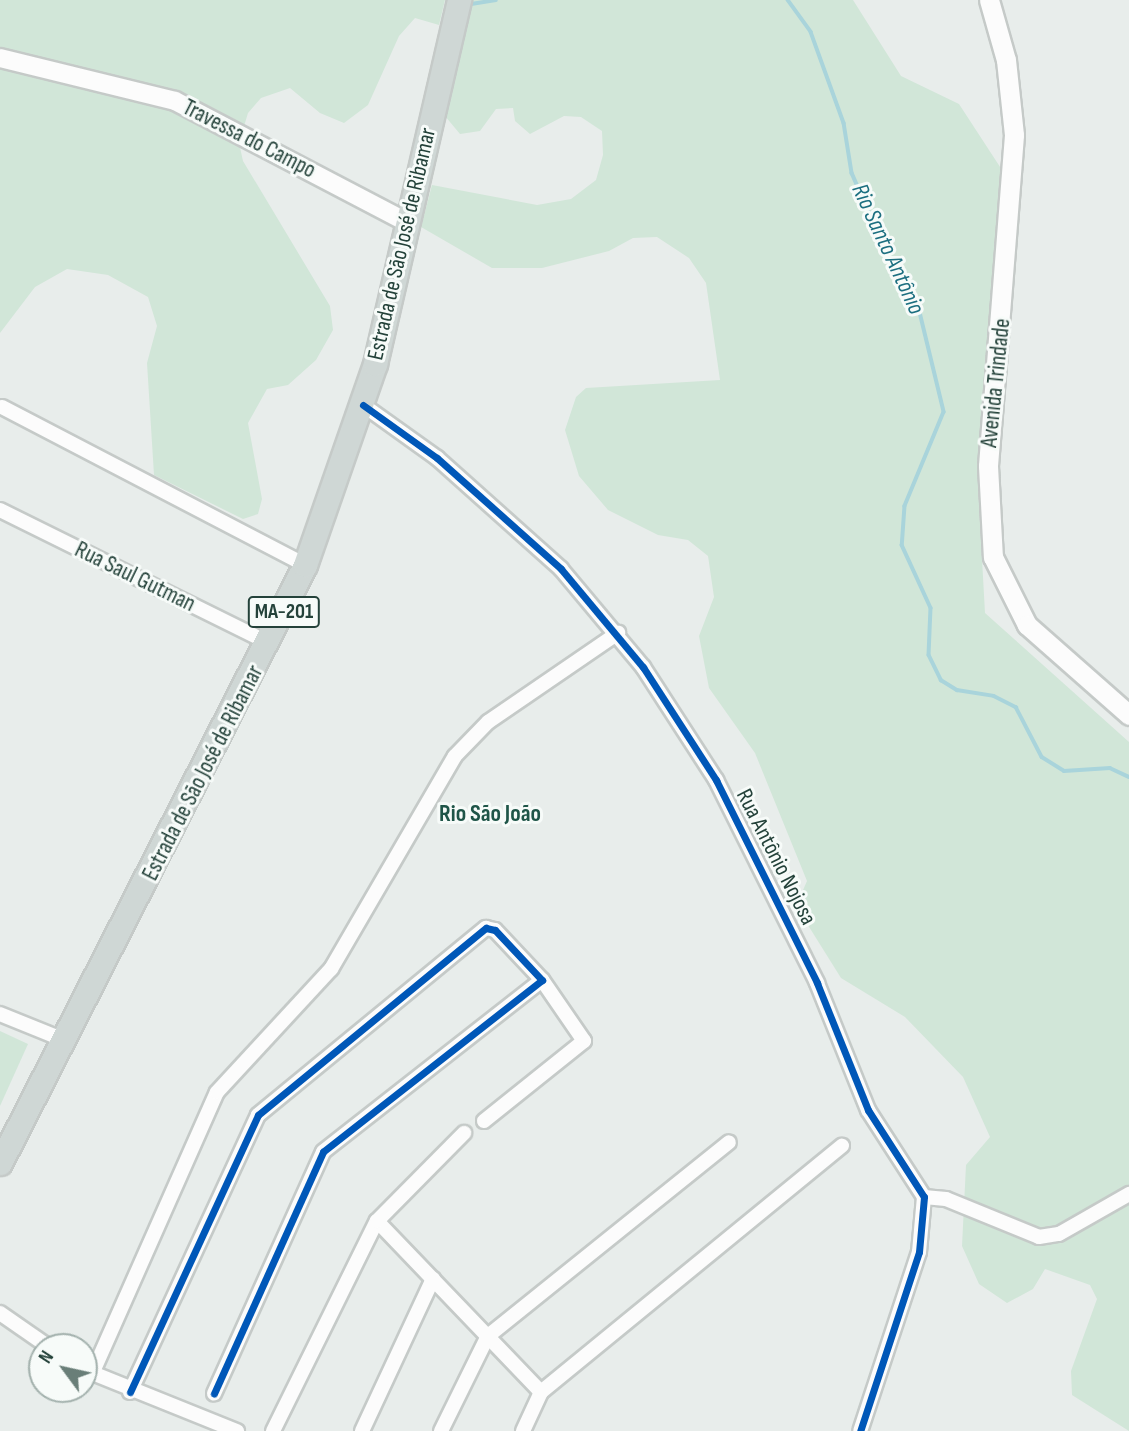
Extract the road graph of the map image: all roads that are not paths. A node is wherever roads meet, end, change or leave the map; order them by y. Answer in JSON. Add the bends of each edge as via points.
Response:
{"nodes":[{"id":1,"x":989,"y":0,"type":"edge"},
{"id":2,"x":456,"y":9,"type":"edge"},
{"id":3,"x":0,"y":58,"type":"edge"},
{"id":4,"x":408,"y":223,"type":"junction"},
{"id":5,"x":363,"y":405,"type":"junction"},
{"id":6,"x":2,"y":407,"type":"dead end"},
{"id":7,"x":0,"y":510,"type":"edge"},
{"id":8,"x":305,"y":565,"type":"junction"},
{"id":9,"x":618,"y":633,"type":"junction"},
{"id":10,"x":269,"y":643,"type":"junction"},
{"id":11,"x":1129,"y":715,"type":"edge"},
{"id":12,"x":542,"y":980,"type":"junction"},
{"id":13,"x":0,"y":1014,"type":"edge"},
{"id":14,"x":64,"y":1040,"type":"junction"},
{"id":15,"x":484,"y":1121,"type":"dead end"},
{"id":16,"x":464,"y":1133,"type":"dead end"},
{"id":17,"x":729,"y":1142,"type":"dead end"},
{"id":18,"x":842,"y":1146,"type":"dead end"},
{"id":19,"x":0,"y":1163,"type":"edge"},
{"id":20,"x":1129,"y":1194,"type":"edge"},
{"id":21,"x":924,"y":1197,"type":"junction"},
{"id":22,"x":377,"y":1221,"type":"junction"},
{"id":23,"x":433,"y":1279,"type":"junction"},
{"id":24,"x":0,"y":1313,"type":"edge"},
{"id":25,"x":28,"y":1333,"type":"edge"},
{"id":26,"x":488,"y":1336,"type":"junction"},
{"id":27,"x":98,"y":1349,"type":"edge"},
{"id":28,"x":98,"y":1376,"type":"edge"},
{"id":29,"x":130,"y":1392,"type":"junction"},
{"id":30,"x":541,"y":1392,"type":"junction"},
{"id":31,"x":214,"y":1393,"type":"dead end"},
{"id":32,"x":237,"y":1431,"type":"edge"},
{"id":33,"x":273,"y":1431,"type":"edge"},
{"id":34,"x":362,"y":1431,"type":"edge"},
{"id":35,"x":441,"y":1431,"type":"edge"},
{"id":36,"x":523,"y":1431,"type":"edge"},
{"id":37,"x":860,"y":1431,"type":"edge"}],
"edges":[{"from":1,"to":11,"type":"main road","name":"Avenida Trindade","via":[[1006,60],[1014,135],[988,466],[993,557],[1027,625]]},
{"from":2,"to":4,"type":"main road","name":"Estrada de São José de Ribamar","number":"MA-201"},
{"from":3,"to":4,"type":"street","name":"Travessa do Campo","via":[[175,101]]},
{"from":4,"to":5,"type":"main road","name":"Estrada de São José de Ribamar","number":"MA-201"},
{"from":5,"to":8,"type":"main road","name":"Estrada de São José de Ribamar","number":"MA-201"},
{"from":5,"to":9,"type":"street","name":"Rua Antônio Nojosa","via":[[437,458],[522,533]]},
{"from":6,"to":8,"type":"street"},
{"from":7,"to":10,"type":"street","name":"Rua Saul Gutman"},
{"from":8,"to":10,"type":"main road","name":"Estrada de São José de Ribamar","number":"MA-201"},
{"from":9,"to":21,"type":"street","name":"Rua Antônio Nojosa","via":[[716,780],[817,983],[868,1110]]},
{"from":9,"to":27,"type":"street","via":[[488,722],[456,755],[331,969],[217,1093]]},
{"from":10,"to":14,"type":"main road","name":"Estrada de São José de Ribamar","number":"MA-201"},
{"from":12,"to":15,"type":"street","via":[[584,1041]]},
{"from":12,"to":29,"type":"street","via":[[495,930],[486,928],[266,1105]]},
{"from":12,"to":31,"type":"street","via":[[323,1152]]},
{"from":13,"to":14,"type":"street"},
{"from":14,"to":19,"type":"main road","name":"Estrada de São José de Ribamar","number":"MA-201"},
{"from":16,"to":22,"type":"street"},
{"from":17,"to":26,"type":"street"},
{"from":18,"to":30,"type":"street"},
{"from":20,"to":21,"type":"street","via":[[1059,1234],[1039,1237],[946,1199]]},
{"from":21,"to":37,"type":"street","via":[[919,1252]]},
{"from":22,"to":23,"type":"street"},
{"from":22,"to":33,"type":"street"},
{"from":23,"to":26,"type":"street"},
{"from":23,"to":34,"type":"street"},
{"from":24,"to":25,"type":"street"},
{"from":26,"to":30,"type":"street"},
{"from":26,"to":35,"type":"street"},
{"from":28,"to":29,"type":"street"},
{"from":29,"to":32,"type":"street"},
{"from":30,"to":36,"type":"street"}]}
